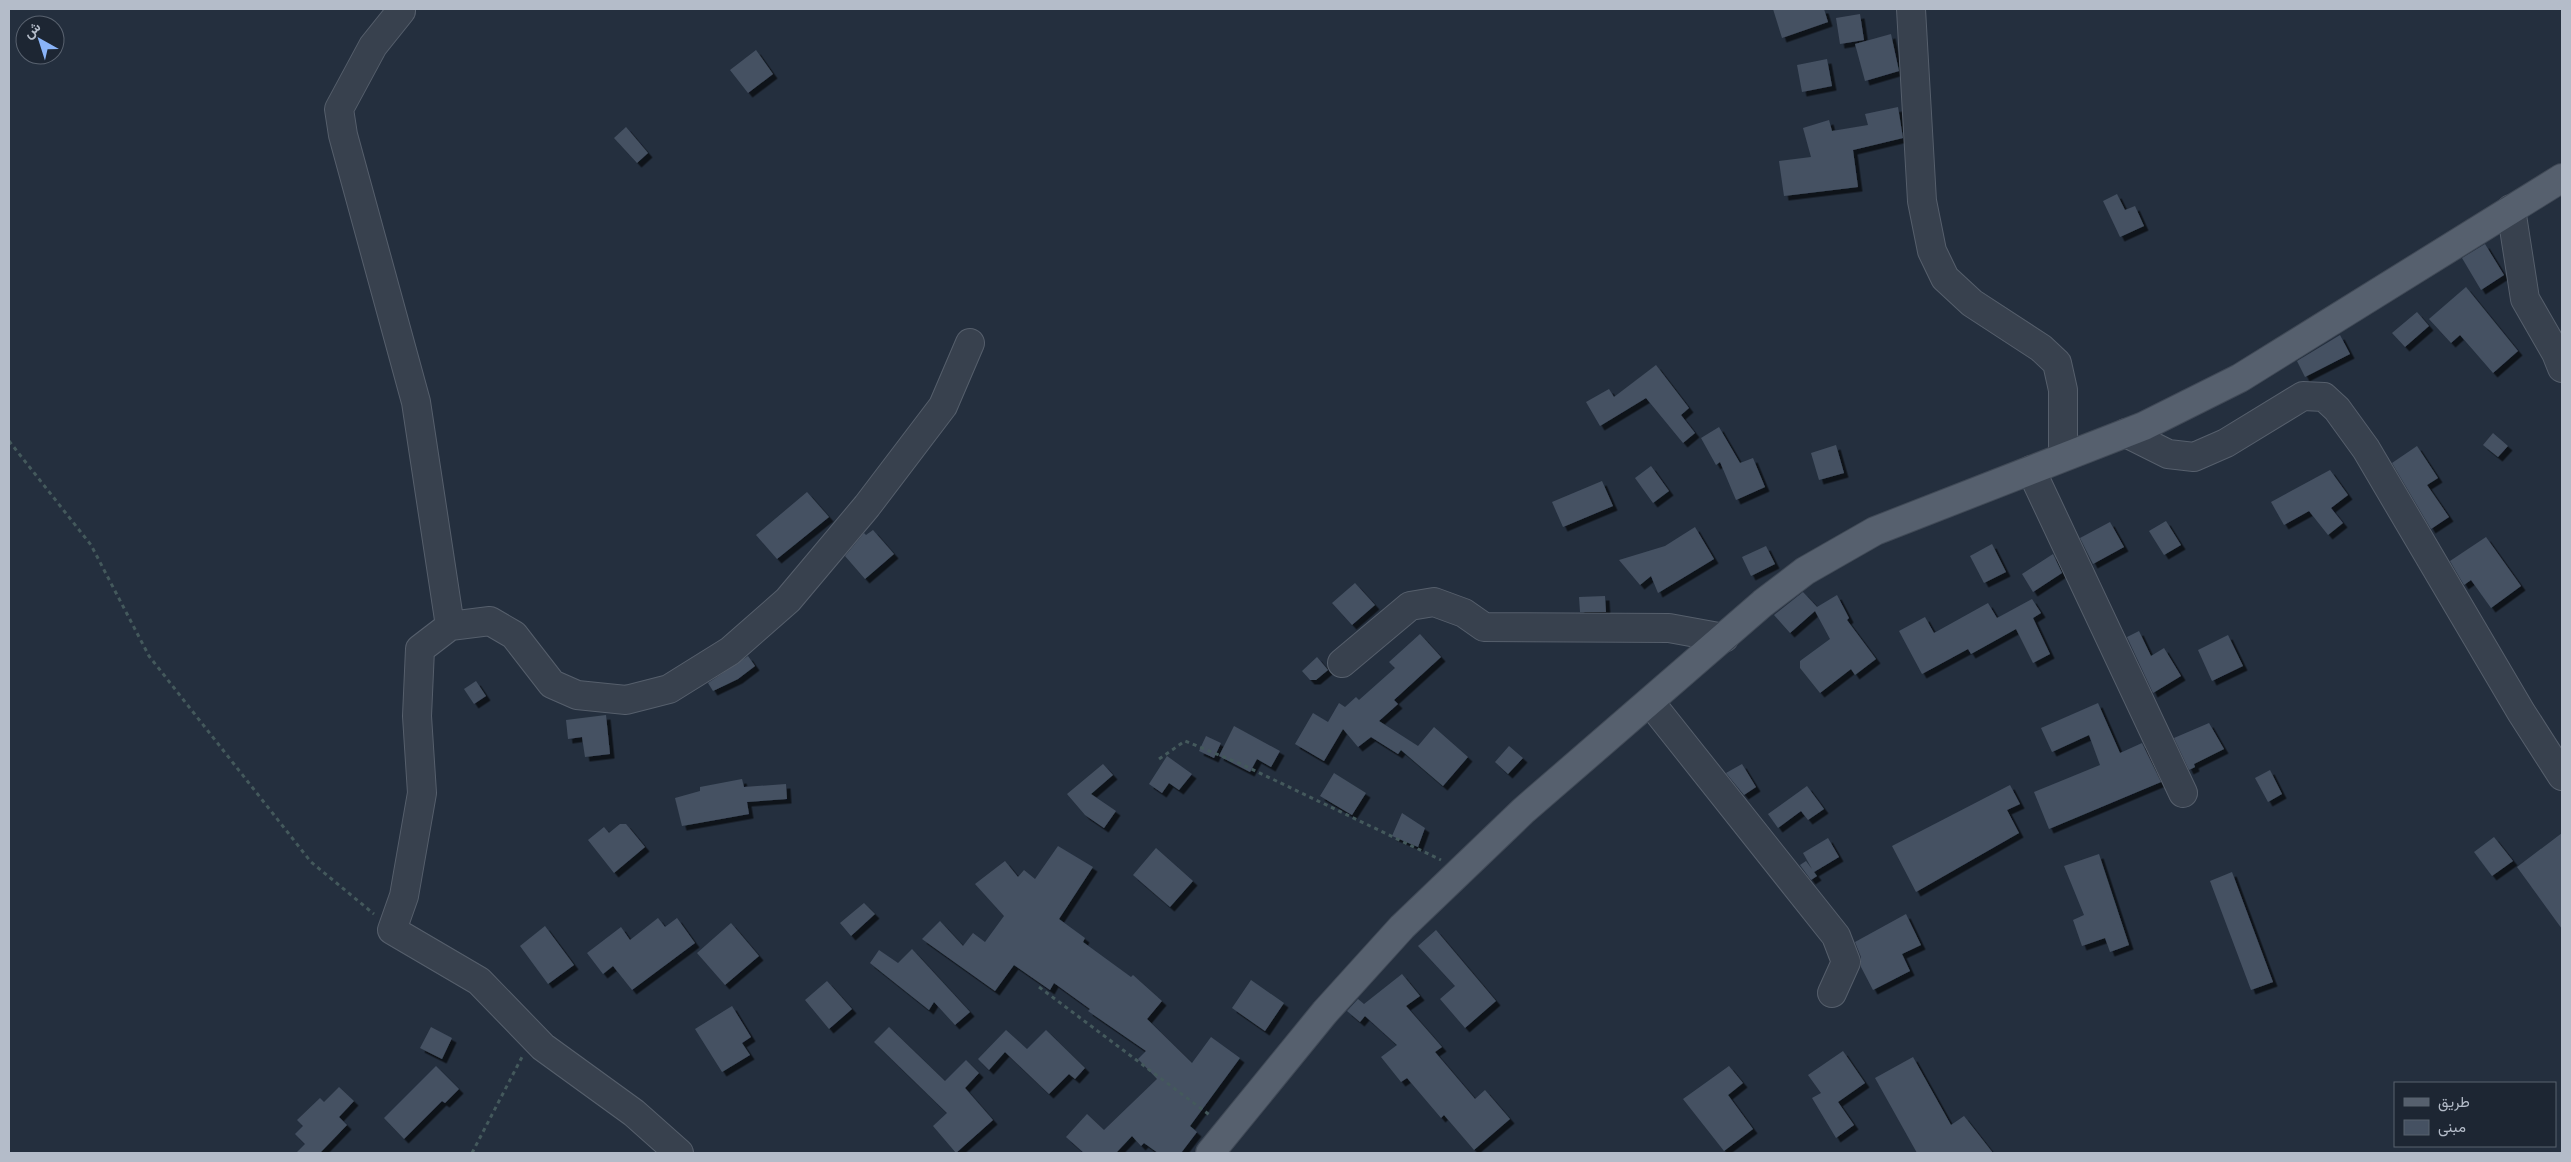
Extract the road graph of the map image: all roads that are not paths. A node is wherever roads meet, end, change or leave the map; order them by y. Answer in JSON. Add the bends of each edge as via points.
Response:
{"nodes":[{"id":1,"x":1911,"y":9,"type":"edge"},
{"id":2,"x":401,"y":11,"type":"dead end"},
{"id":3,"x":2562,"y":178,"type":"edge"},
{"id":4,"x":2511,"y":209,"type":"junction"},
{"id":5,"x":970,"y":342,"type":"dead end"},
{"id":6,"x":2562,"y":368,"type":"edge"},
{"id":7,"x":2126,"y":433,"type":"junction"},
{"id":8,"x":2063,"y":458,"type":"junction"},
{"id":9,"x":2031,"y":470,"type":"junction"},
{"id":10,"x":450,"y":626,"type":"junction"},
{"id":11,"x":1724,"y":638,"type":"junction"},
{"id":12,"x":1342,"y":663,"type":"dead end"},
{"id":13,"x":1650,"y":702,"type":"junction"},
{"id":14,"x":2562,"y":776,"type":"edge"},
{"id":15,"x":2183,"y":793,"type":"dead end"},
{"id":16,"x":1832,"y":993,"type":"dead end"},
{"id":17,"x":680,"y":1153,"type":"edge"},
{"id":18,"x":1210,"y":1153,"type":"edge"}],
"edges":[{"from":1,"to":8,"type":"street","via":[[1922,201],[1932,251],[1945,278],[1972,303],[2041,348],[2057,363],[2063,390]]},
{"from":2,"to":10,"type":"street","via":[[373,46],[339,110],[416,402]]},
{"from":3,"to":4,"type":"main road"},
{"from":4,"to":6,"type":"street","via":[[2525,299]]},
{"from":4,"to":7,"type":"main road","via":[[2240,378]]},
{"from":5,"to":10,"type":"street","via":[[942,406],[867,506],[788,600],[730,651],[669,689],[626,700],[577,695],[552,684],[514,636],[490,621]]},
{"from":7,"to":8,"type":"main road"},
{"from":7,"to":14,"type":"street","via":[[2168,454],[2194,457],[2226,443],[2303,396],[2324,397],[2337,408],[2366,449]]},
{"from":8,"to":9,"type":"main road"},
{"from":9,"to":11,"type":"main road","via":[[1875,531],[1805,571]]},
{"from":9,"to":15,"type":"street"},
{"from":10,"to":17,"type":"street","via":[[420,649],[417,716],[422,793],[404,896],[392,930],[479,981],[543,1047],[634,1113]]},
{"from":11,"to":12,"type":"street","via":[[1669,628],[1484,626],[1464,613],[1434,602],[1410,606]]},
{"from":11,"to":13,"type":"main road"},
{"from":13,"to":16,"type":"street","via":[[1836,936],[1846,962]]},
{"from":13,"to":18,"type":"main road","via":[[1524,811],[1402,927],[1331,1005]]}]}
